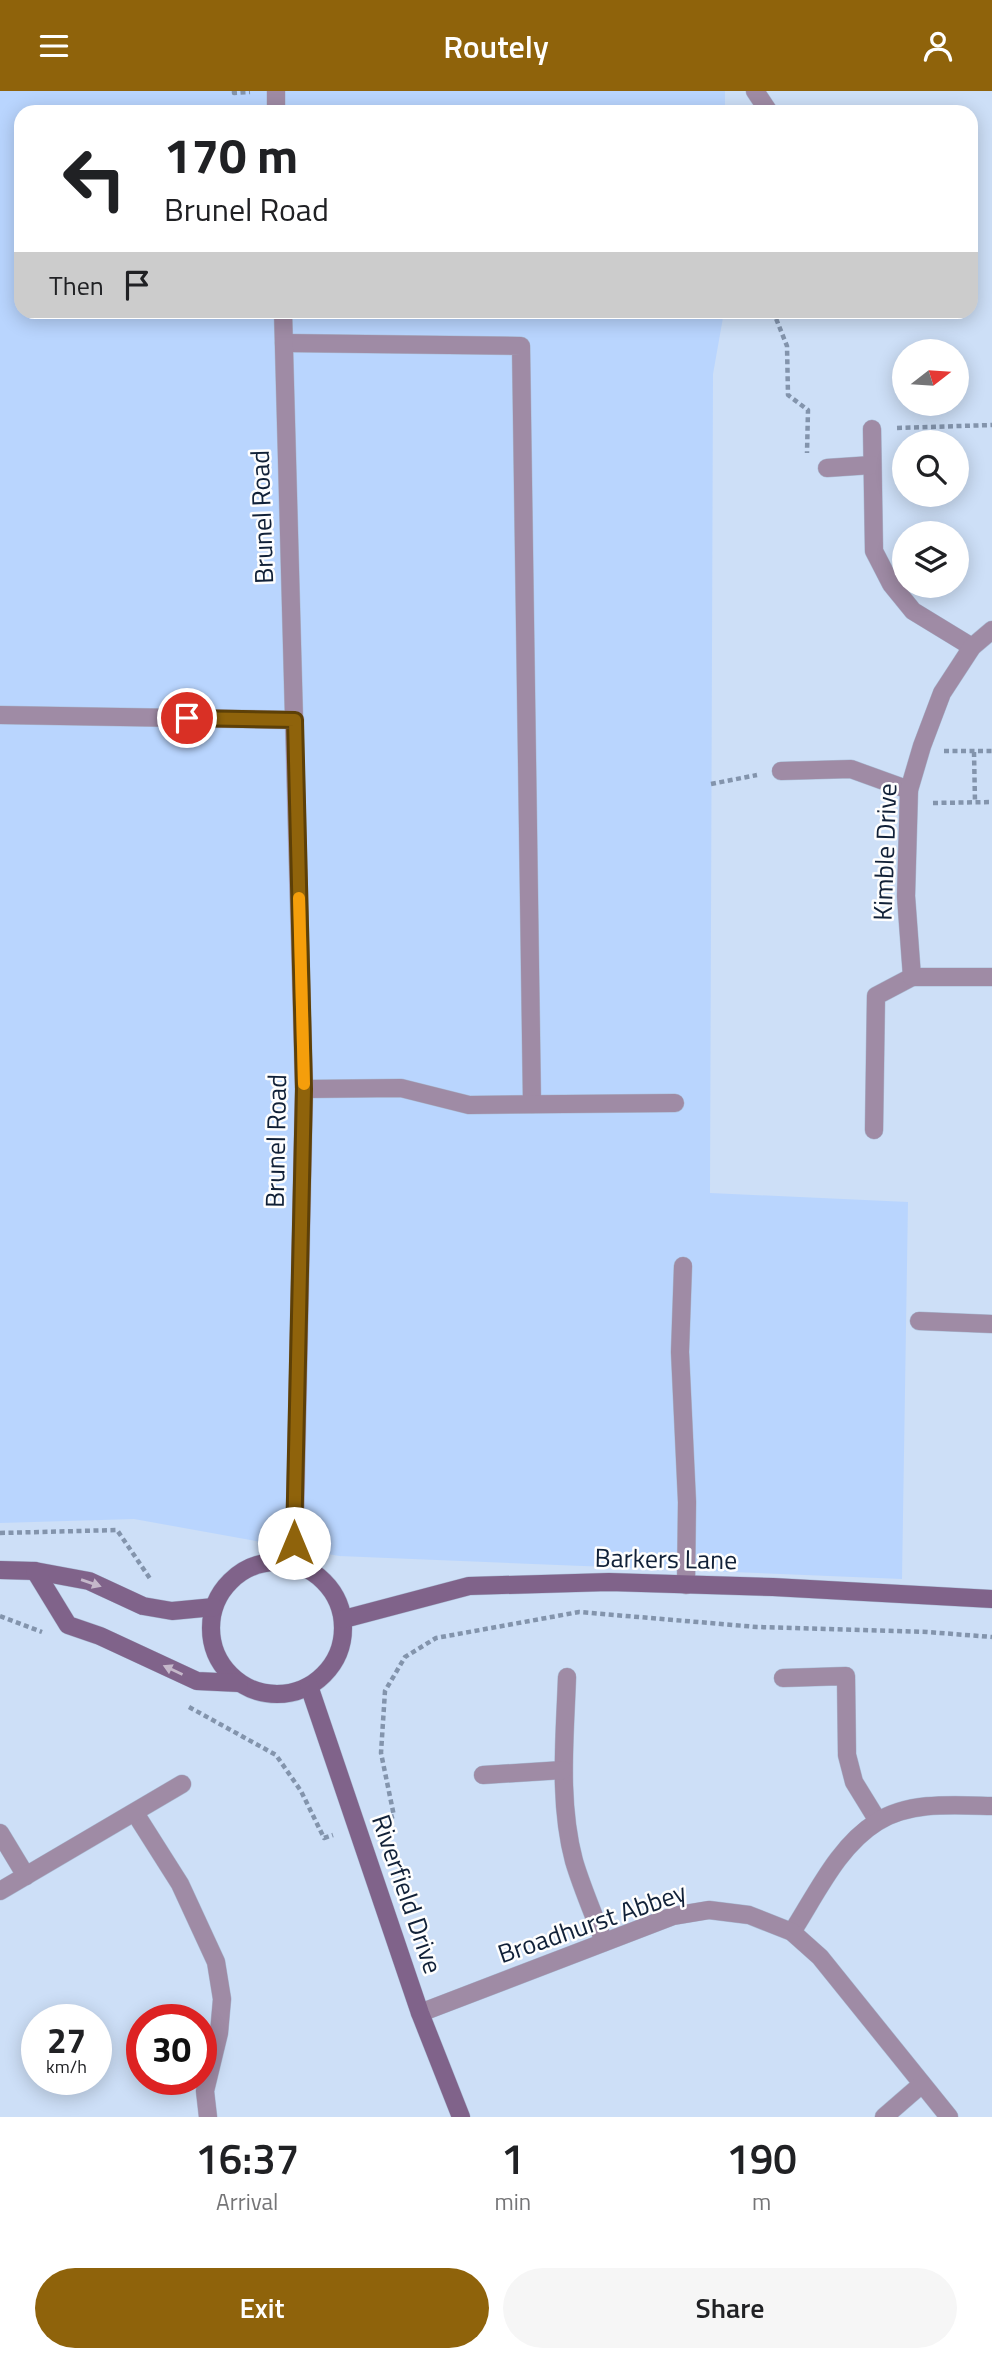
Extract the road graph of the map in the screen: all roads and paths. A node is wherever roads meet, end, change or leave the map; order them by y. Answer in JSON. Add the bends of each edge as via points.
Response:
{"nodes":[{"id":1,"x":283,"y":319,"type":"edge"},
{"id":2,"x":776,"y":319,"type":"edge"},
{"id":3,"x":284,"y":343,"type":"junction"},
{"id":4,"x":992,"y":425,"type":"edge"},
{"id":5,"x":872,"y":429,"type":"joint"},
{"id":6,"x":872,"y":465,"type":"junction"},
{"id":7,"x":827,"y":468,"type":"joint"},
{"id":8,"x":992,"y":630,"type":"edge"},
{"id":9,"x":972,"y":647,"type":"junction"},
{"id":10,"x":0,"y":715,"type":"edge"},
{"id":11,"x":295,"y":720,"type":"junction"},
{"id":12,"x":922,"y":746,"type":"junction"},
{"id":13,"x":992,"y":751,"type":"edge"},
{"id":14,"x":974,"y":752,"type":"junction"},
{"id":15,"x":781,"y":771,"type":"dead end"},
{"id":16,"x":908,"y":797,"type":"junction"},
{"id":17,"x":975,"y":802,"type":"junction"},
{"id":18,"x":992,"y":802,"type":"edge"},
{"id":19,"x":912,"y":977,"type":"junction"},
{"id":20,"x":992,"y":977,"type":"edge"},
{"id":21,"x":304,"y":1089,"type":"junction"},
{"id":22,"x":675,"y":1103,"type":"dead end"},
{"id":23,"x":532,"y":1104,"type":"junction"},
{"id":24,"x":874,"y":1130,"type":"dead end"},
{"id":25,"x":683,"y":1266,"type":"dead end"},
{"id":26,"x":919,"y":1321,"type":"dead end"},
{"id":27,"x":992,"y":1324,"type":"edge"},
{"id":28,"x":0,"y":1533,"type":"edge"},
{"id":29,"x":294,"y":1563,"type":"junction"},
{"id":30,"x":0,"y":1570,"type":"edge"},
{"id":31,"x":35,"y":1571,"type":"junction"},
{"id":32,"x":152,"y":1580,"type":"dead end"},
{"id":33,"x":686,"y":1585,"type":"junction"},
{"id":34,"x":992,"y":1599,"type":"edge"},
{"id":35,"x":214,"y":1607,"type":"junction"},
{"id":36,"x":0,"y":1616,"type":"edge"},
{"id":37,"x":344,"y":1619,"type":"junction"},
{"id":38,"x":45,"y":1633,"type":"dead end"},
{"id":39,"x":992,"y":1637,"type":"edge"},
{"id":40,"x":567,"y":1677,"type":"dead end"},
{"id":41,"x":783,"y":1678,"type":"dead end"},
{"id":42,"x":239,"y":1683,"type":"junction"},
{"id":43,"x":309,"y":1686,"type":"junction"},
{"id":44,"x":178,"y":1701,"type":"dead end"},
{"id":45,"x":563,"y":1770,"type":"junction"},
{"id":46,"x":483,"y":1775,"type":"dead end"},
{"id":47,"x":182,"y":1784,"type":"dead end"},
{"id":48,"x":992,"y":1806,"type":"edge"},
{"id":49,"x":135,"y":1814,"type":"junction"},
{"id":50,"x":394,"y":1816,"type":"dead end"},
{"id":51,"x":878,"y":1821,"type":"junction"},
{"id":52,"x":0,"y":1833,"type":"edge"},
{"id":53,"x":324,"y":1838,"type":"dead end"},
{"id":54,"x":26,"y":1876,"type":"junction"},
{"id":55,"x":0,"y":1891,"type":"edge"},
{"id":56,"x":792,"y":1932,"type":"junction"},
{"id":57,"x":604,"y":1942,"type":"junction"},
{"id":58,"x":421,"y":2013,"type":"junction"},
{"id":59,"x":922,"y":2084,"type":"junction"},
{"id":60,"x":208,"y":2117,"type":"edge"},
{"id":61,"x":461,"y":2117,"type":"edge"},
{"id":62,"x":884,"y":2117,"type":"edge"},
{"id":63,"x":949,"y":2117,"type":"edge"}],
"edges":[{"from":1,"to":3,"type":"street","name":"Brunel Road"},
{"from":2,"to":7,"type":"path","via":[[787,346],[788,395],[807,410],[807,466]]},
{"from":3,"to":11,"type":"street","name":"Brunel Road"},
{"from":3,"to":23,"type":"street","via":[[520,346]]},
{"from":4,"to":5,"type":"path"},
{"from":5,"to":6,"type":"street"},
{"from":6,"to":7,"type":"street"},
{"from":6,"to":9,"type":"street","via":[[874,551],[891,584],[913,611]]},
{"from":8,"to":9,"type":"street","name":"Kimble Drive"},
{"from":9,"to":12,"type":"street","name":"Kimble Drive","via":[[942,693]]},
{"from":10,"to":11,"type":"street"},
{"from":11,"to":21,"type":"street","name":"Brunel Road"},
{"from":12,"to":14,"type":"path","via":[[950,753]]},
{"from":12,"to":16,"type":"street","name":"Kimble Drive"},
{"from":13,"to":14,"type":"path"},
{"from":14,"to":17,"type":"path"},
{"from":15,"to":16,"type":"street","via":[[851,769]]},
{"from":16,"to":17,"type":"path"},
{"from":16,"to":19,"type":"street","name":"Kimble Drive","via":[[906,896]]},
{"from":17,"to":18,"type":"path"},
{"from":19,"to":20,"type":"street"},
{"from":19,"to":24,"type":"street","via":[[876,996]]},
{"from":21,"to":23,"type":"street","via":[[401,1088],[469,1105]]},
{"from":21,"to":29,"type":"street","name":"Brunel Road"},
{"from":22,"to":23,"type":"street"},
{"from":25,"to":33,"type":"street","via":[[680,1353]]},
{"from":26,"to":27,"type":"street"},
{"from":28,"to":32,"type":"path","via":[[117,1530]]},
{"from":29,"to":35,"type":"street","via":[[251,1567],[234,1577]]},
{"from":29,"to":37,"type":"street","via":[[320,1578],[340,1602]]},
{"from":30,"to":31,"type":"street"},
{"from":31,"to":35,"type":"street","one_way":true,"via":[[89,1581],[143,1606],[172,1611]]},
{"from":42,"to":31,"type":"street","one_way":true,"via":[[197,1681],[68,1625]]},
{"from":33,"to":34,"type":"street","name":"Barkers Lane"},
{"from":33,"to":37,"type":"street","name":"Barkers Lane","via":[[469,1586]]},
{"from":35,"to":42,"type":"street","via":[[214,1648]]},
{"from":36,"to":38,"type":"path"},
{"from":37,"to":43,"type":"street","via":[[338,1653],[326,1672]]},
{"from":39,"to":50,"type":"path","via":[[757,1627],[579,1612],[436,1638],[405,1657],[385,1691],[381,1753]]},
{"from":40,"to":45,"type":"street"},
{"from":41,"to":51,"type":"street","via":[[846,1676],[847,1755],[854,1782]]},
{"from":42,"to":43,"type":"street","via":[[259,1692],[284,1694]]},
{"from":43,"to":58,"type":"street","name":"Riverfield Drive"},
{"from":44,"to":53,"type":"path","via":[[276,1755],[301,1791]]},
{"from":45,"to":46,"type":"street"},
{"from":45,"to":57,"type":"street","via":[[574,1860]]},
{"from":47,"to":49,"type":"street"},
{"from":48,"to":51,"type":"street","via":[[948,1804],[906,1810]]},
{"from":49,"to":54,"type":"street"},
{"from":49,"to":60,"type":"street","via":[[180,1884],[216,1962],[222,1999],[205,2091]]},
{"from":51,"to":56,"type":"street","via":[[835,1865]]},
{"from":52,"to":54,"type":"street"},
{"from":54,"to":55,"type":"street"},
{"from":56,"to":57,"type":"street","name":"Broadhurst Abbey","via":[[749,1915],[709,1910],[673,1916]]},
{"from":56,"to":59,"type":"street","name":"Broadhurst Abbey","via":[[820,1957]]},
{"from":57,"to":58,"type":"street","name":"Broadhurst Abbey"},
{"from":58,"to":61,"type":"street","name":"Riverfield Drive"},
{"from":59,"to":62,"type":"street"},
{"from":59,"to":63,"type":"street","name":"Broadhurst Abbey"}]}
